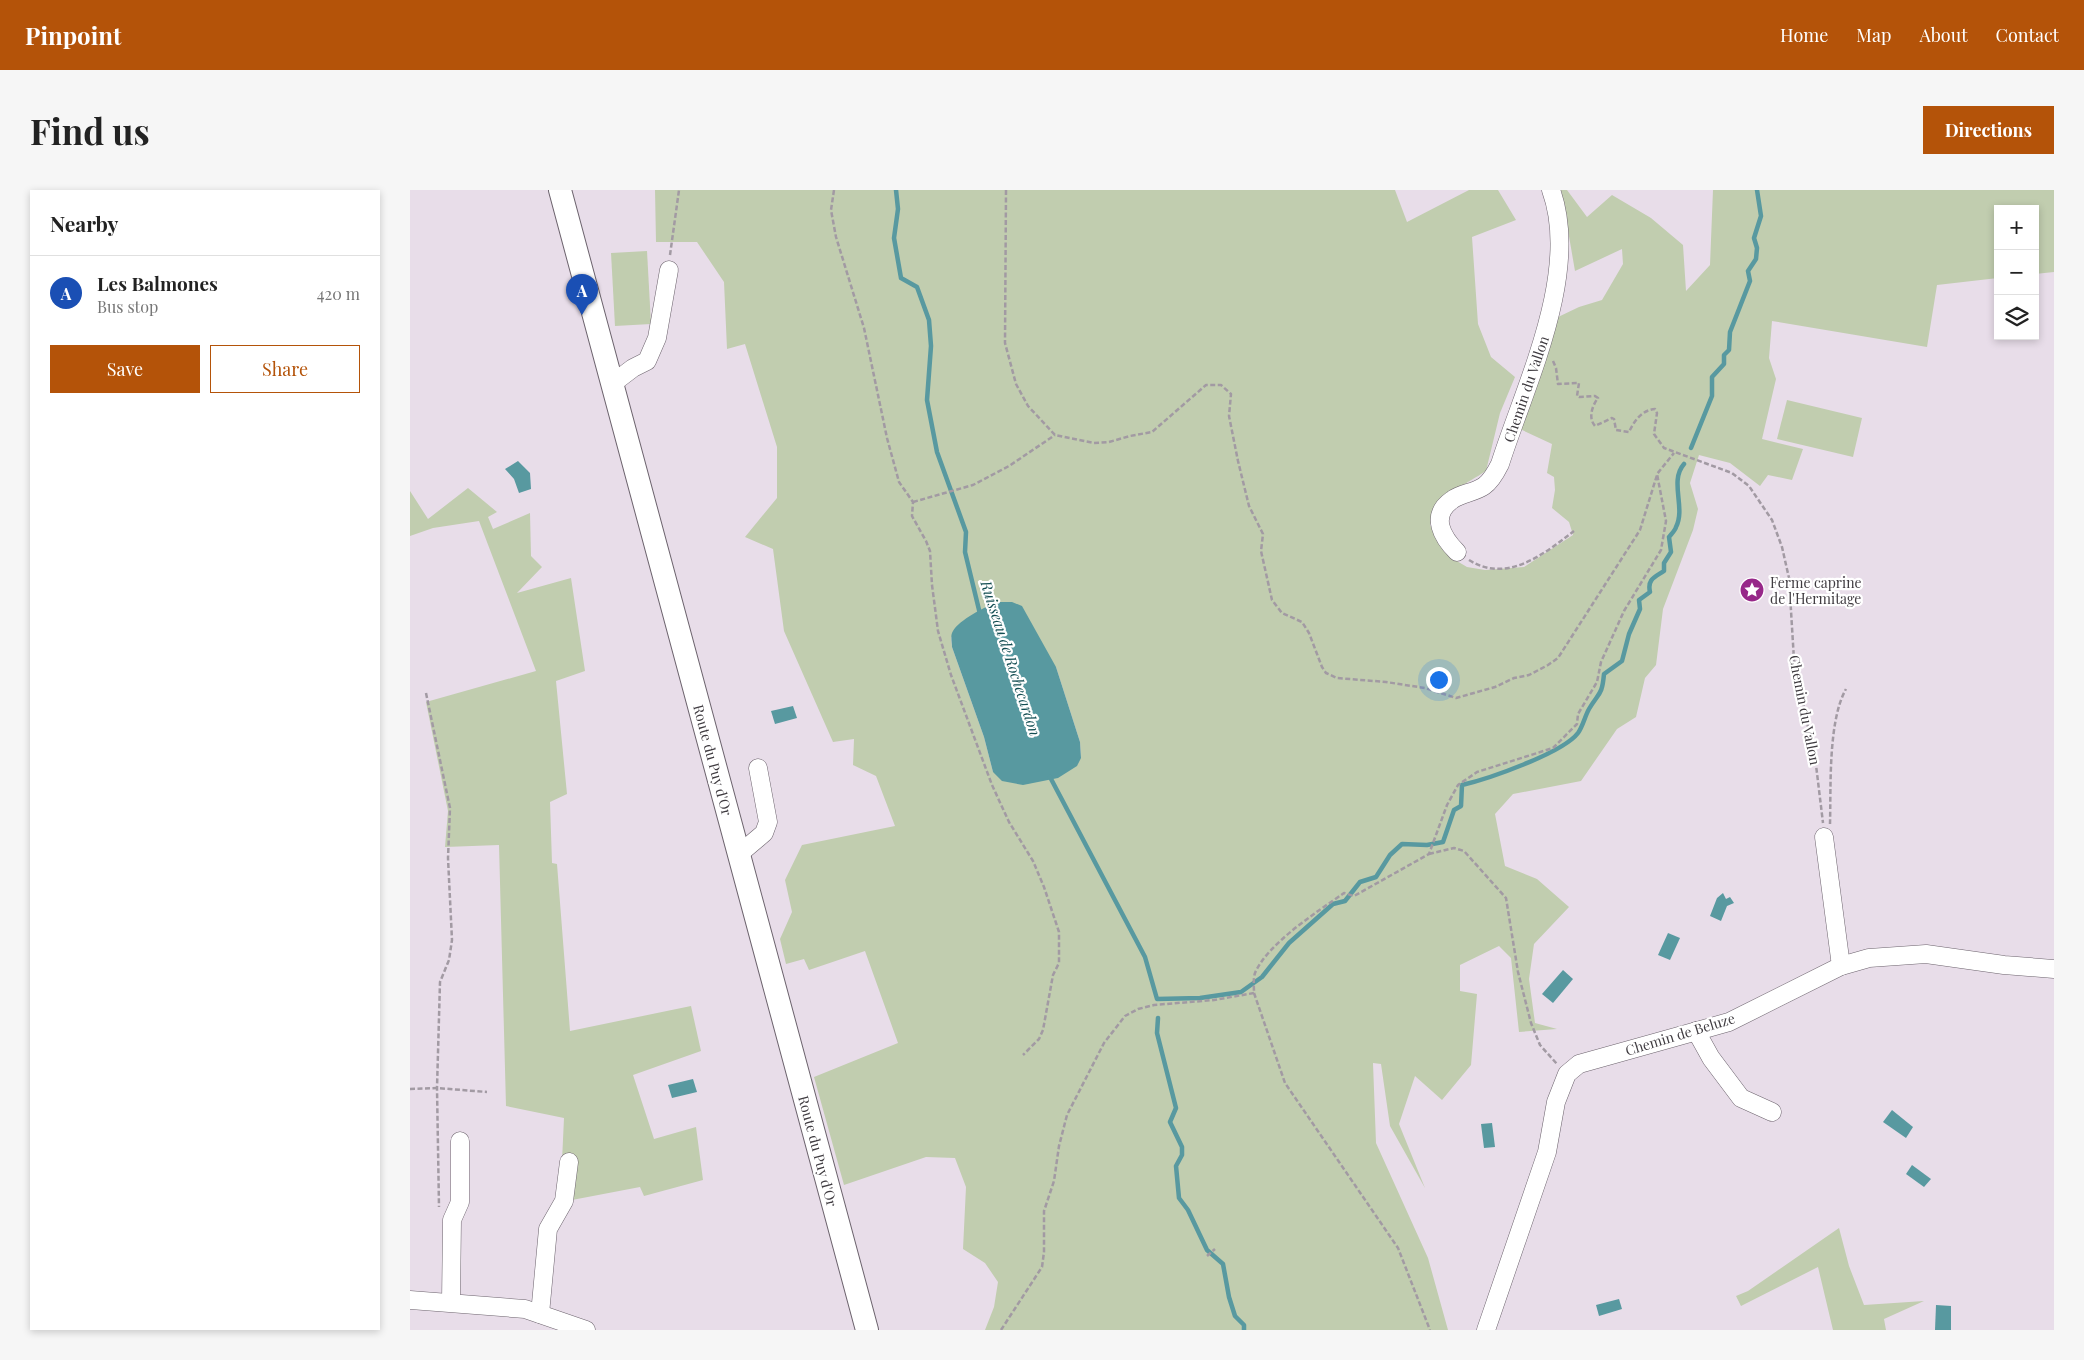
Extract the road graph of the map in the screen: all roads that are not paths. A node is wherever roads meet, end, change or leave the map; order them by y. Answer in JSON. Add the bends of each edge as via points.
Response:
{"nodes":[{"id":1,"x":560,"y":190,"type":"edge"},
{"id":2,"x":1551,"y":190,"type":"edge"},
{"id":3,"x":669,"y":270,"type":"road end"},
{"id":4,"x":612,"y":384,"type":"junction"},
{"id":5,"x":1457,"y":552,"type":"road end"},
{"id":6,"x":758,"y":768,"type":"dead end"},
{"id":7,"x":1824,"y":837,"type":"road end"},
{"id":8,"x":738,"y":855,"type":"junction"},
{"id":9,"x":1841,"y":966,"type":"junction"},
{"id":10,"x":2054,"y":969,"type":"edge"},
{"id":11,"x":1696,"y":1031,"type":"junction"},
{"id":12,"x":1772,"y":1112,"type":"dead end"},
{"id":13,"x":460,"y":1141,"type":"dead end"},
{"id":14,"x":569,"y":1162,"type":"dead end"},
{"id":15,"x":410,"y":1300,"type":"edge"},
{"id":16,"x":451,"y":1302,"type":"junction"},
{"id":17,"x":540,"y":1314,"type":"junction"},
{"id":18,"x":586,"y":1330,"type":"edge"},
{"id":19,"x":867,"y":1330,"type":"edge"},
{"id":20,"x":1486,"y":1330,"type":"edge"}],
"edges":[{"from":1,"to":4,"type":"main road","name":"Route du Puy d'Or"},
{"from":2,"to":5,"type":"street","name":"Chemin du Vallon","via":[[1558,227],[1558,276],[1550,320],[1494,476],[1484,486],[1451,500],[1442,512],[1439,525],[1444,539]]},
{"from":3,"to":4,"type":"street","via":[[657,338],[647,361]]},
{"from":4,"to":8,"type":"main road","name":"Route du Puy d'Or"},
{"from":6,"to":8,"type":"street","via":[[768,822],[764,833]]},
{"from":7,"to":9,"type":"street"},
{"from":8,"to":19,"type":"main road","name":"Route du Puy d'Or"},
{"from":9,"to":10,"type":"street","name":"Chemin de Beluze","via":[[1869,958],[1926,954]]},
{"from":9,"to":11,"type":"street","name":"Chemin de Beluze","via":[[1730,1022]]},
{"from":11,"to":12,"type":"street","via":[[1711,1058],[1741,1098]]},
{"from":11,"to":20,"type":"street","name":"Chemin de Beluze","via":[[1579,1064],[1567,1074],[1556,1102],[1547,1152]]},
{"from":13,"to":16,"type":"street","via":[[460,1202],[452,1220]]},
{"from":14,"to":17,"type":"street","via":[[564,1201],[548,1229]]},
{"from":15,"to":16,"type":"street"},
{"from":16,"to":17,"type":"street","via":[[525,1309]]},
{"from":17,"to":18,"type":"street"}]}
